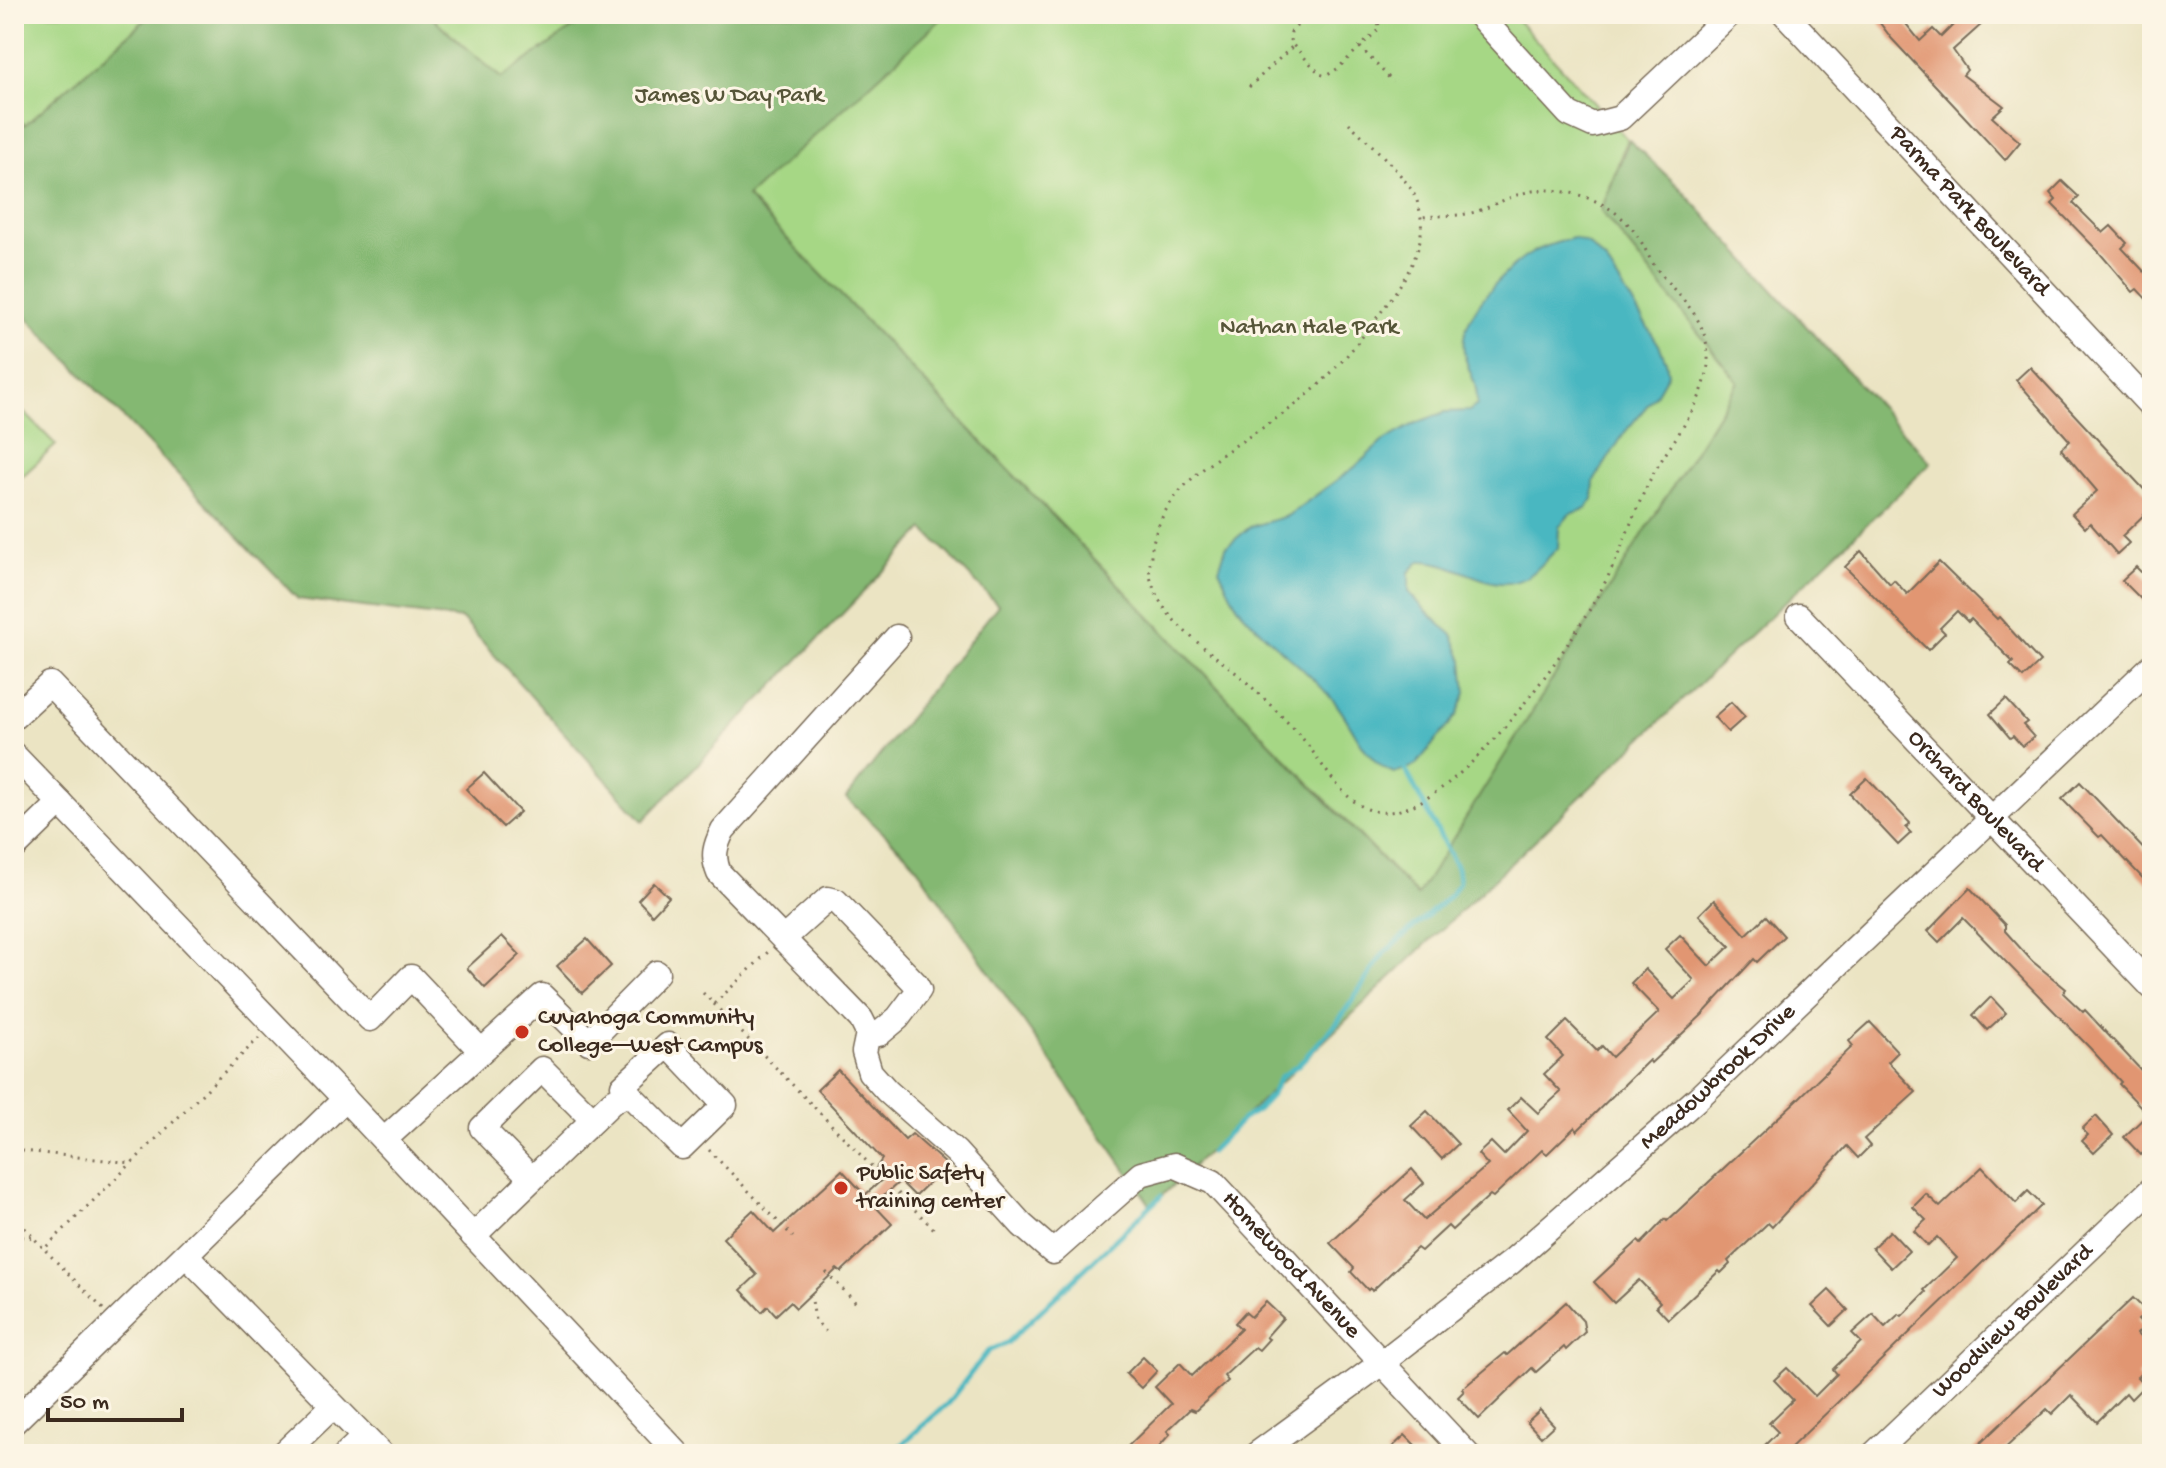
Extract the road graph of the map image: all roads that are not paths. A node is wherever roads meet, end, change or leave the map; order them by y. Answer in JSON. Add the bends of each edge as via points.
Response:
{"nodes":[{"id":1,"x":1478,"y":14,"type":"edge"},
{"id":2,"x":1730,"y":14,"type":"edge"},
{"id":3,"x":1785,"y":14,"type":"edge"},
{"id":4,"x":2152,"y":407,"type":"edge"},
{"id":5,"x":1799,"y":616,"type":"dead end"},
{"id":6,"x":897,"y":637,"type":"dead end"},
{"id":7,"x":2152,"y":666,"type":"edge"},
{"id":8,"x":14,"y":717,"type":"edge"},
{"id":9,"x":14,"y":755,"type":"edge"},
{"id":10,"x":60,"y":803,"type":"junction"},
{"id":11,"x":1994,"y":818,"type":"junction"},
{"id":12,"x":14,"y":848,"type":"edge"},
{"id":13,"x":783,"y":939,"type":"junction"},
{"id":14,"x":657,"y":973,"type":"dead end"},
{"id":15,"x":2152,"y":987,"type":"edge"},
{"id":16,"x":868,"y":1033,"type":"junction"},
{"id":17,"x":481,"y":1051,"type":"junction"},
{"id":18,"x":628,"y":1093,"type":"dead end"},
{"id":19,"x":345,"y":1099,"type":"junction"},
{"id":20,"x":593,"y":1120,"type":"junction"},
{"id":21,"x":384,"y":1140,"type":"junction"},
{"id":22,"x":532,"y":1179,"type":"junction"},
{"id":23,"x":2152,"y":1189,"type":"edge"},
{"id":24,"x":473,"y":1236,"type":"junction"},
{"id":25,"x":186,"y":1255,"type":"junction"},
{"id":26,"x":1380,"y":1364,"type":"junction"},
{"id":27,"x":333,"y":1406,"type":"junction"},
{"id":28,"x":14,"y":1422,"type":"edge"},
{"id":29,"x":372,"y":1445,"type":"edge"},
{"id":30,"x":283,"y":1454,"type":"edge"},
{"id":31,"x":346,"y":1454,"type":"edge"},
{"id":32,"x":678,"y":1454,"type":"edge"},
{"id":33,"x":1257,"y":1454,"type":"edge"},
{"id":34,"x":1467,"y":1454,"type":"edge"},
{"id":35,"x":1874,"y":1454,"type":"edge"}],
"edges":[{"from":1,"to":2,"type":"street","via":[[1569,114],[1593,125],[1620,118]]},
{"from":3,"to":4,"type":"street","name":"Parma Park Boulevard"},
{"from":5,"to":11,"type":"street","name":"Orchard Boulevard"},
{"from":6,"to":13,"type":"street","via":[[723,830],[715,846],[719,873]]},
{"from":7,"to":11,"type":"street","name":"Meadowbrook Drive"},
{"from":8,"to":17,"type":"street","via":[[50,684],[370,1019],[411,977]]},
{"from":9,"to":10,"type":"street"},
{"from":10,"to":12,"type":"street"},
{"from":10,"to":19,"type":"street"},
{"from":11,"to":15,"type":"street","name":"Orchard Boulevard"},
{"from":11,"to":26,"type":"street","name":"Meadowbrook Drive","via":[[1698,1098],[1511,1262]]},
{"from":13,"to":16,"type":"street","via":[[861,1019]]},
{"from":13,"to":16,"type":"street","via":[[828,899],[836,901],[915,983],[919,990],[898,1018],[879,1034]]},
{"from":14,"to":17,"type":"street","via":[[589,1042],[542,996]]},
{"from":16,"to":26,"type":"street","name":"Homewood Avenue","via":[[864,1052],[870,1072],[1053,1252],[1141,1174],[1174,1165],[1213,1182]]},
{"from":17,"to":21,"type":"street"},
{"from":18,"to":20,"type":"street"},
{"from":19,"to":21,"type":"street"},
{"from":19,"to":25,"type":"street"},
{"from":20,"to":22,"type":"street"},
{"from":20,"to":22,"type":"street","via":[[542,1069],[482,1128]]},
{"from":21,"to":24,"type":"street"},
{"from":22,"to":24,"type":"street"},
{"from":23,"to":35,"type":"street","name":"Woodview Boulevard"},
{"from":24,"to":32,"type":"street"},
{"from":25,"to":27,"type":"street"},
{"from":25,"to":28,"type":"street"},
{"from":26,"to":33,"type":"street","name":"Meadowbrook Drive"},
{"from":26,"to":34,"type":"street","name":"Homewood Avenue"},
{"from":27,"to":29,"type":"street"},
{"from":27,"to":30,"type":"street"},
{"from":29,"to":31,"type":"street"}]}
